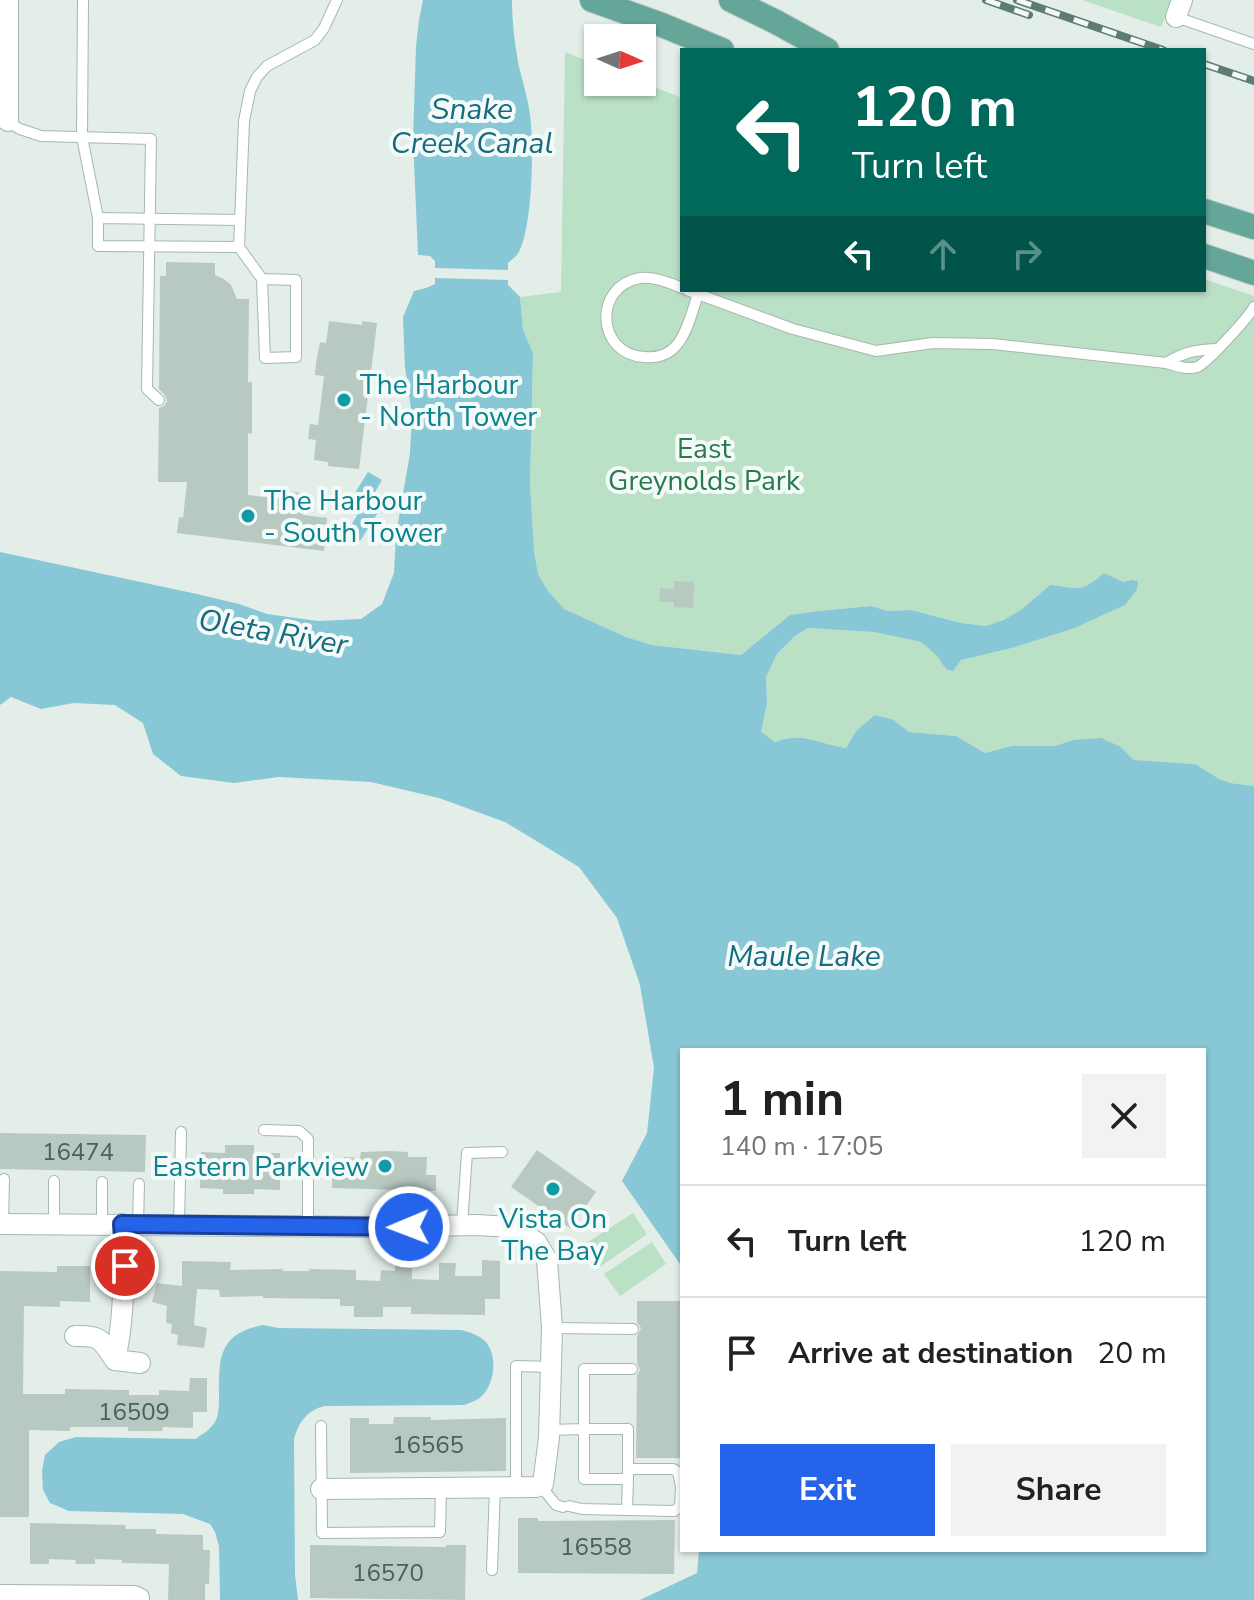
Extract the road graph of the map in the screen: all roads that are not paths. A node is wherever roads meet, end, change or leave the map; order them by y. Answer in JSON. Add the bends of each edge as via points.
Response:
{"nodes":[{"id":1,"x":8,"y":0,"type":"edge"},
{"id":2,"x":83,"y":0,"type":"edge"},
{"id":3,"x":337,"y":0,"type":"edge"},
{"id":4,"x":592,"y":0,"type":"edge"},
{"id":5,"x":731,"y":0,"type":"edge"},
{"id":6,"x":1179,"y":9,"type":"edge"},
{"id":7,"x":1254,"y":44,"type":"edge"},
{"id":8,"x":717,"y":48,"type":"edge"},
{"id":9,"x":823,"y":48,"type":"edge"},
{"id":10,"x":4,"y":120,"type":"edge"},
{"id":11,"x":82,"y":137,"type":"junction"},
{"id":12,"x":1206,"y":212,"type":"edge"},
{"id":13,"x":98,"y":218,"type":"junction"},
{"id":14,"x":149,"y":218,"type":"junction"},
{"id":15,"x":239,"y":220,"type":"junction"},
{"id":16,"x":1254,"y":227,"type":"edge"},
{"id":17,"x":149,"y":246,"type":"junction"},
{"id":18,"x":239,"y":247,"type":"junction"},
{"id":19,"x":1206,"y":257,"type":"edge"},
{"id":20,"x":1254,"y":273,"type":"edge"},
{"id":21,"x":262,"y":279,"type":"junction"},
{"id":22,"x":680,"y":287,"type":"edge"},
{"id":23,"x":689,"y":292,"type":"edge"},
{"id":24,"x":692,"y":292,"type":"edge"},
{"id":25,"x":1254,"y":307,"type":"edge"},
{"id":26,"x":1216,"y":349,"type":"junction"},
{"id":27,"x":1166,"y":363,"type":"junction"},
{"id":28,"x":159,"y":400,"type":"dead end"},
{"id":29,"x":264,"y":1130,"type":"dead end"},
{"id":30,"x":181,"y":1132,"type":"dead end"},
{"id":31,"x":502,"y":1152,"type":"dead end"},
{"id":32,"x":4,"y":1179,"type":"dead end"},
{"id":33,"x":54,"y":1181,"type":"dead end"},
{"id":34,"x":102,"y":1182,"type":"dead end"},
{"id":35,"x":139,"y":1184,"type":"dead end"},
{"id":36,"x":2,"y":1224,"type":"edge"},
{"id":37,"x":54,"y":1224,"type":"junction"},
{"id":38,"x":121,"y":1224,"type":"junction"},
{"id":39,"x":179,"y":1225,"type":"junction"},
{"id":40,"x":462,"y":1225,"type":"junction"},
{"id":41,"x":308,"y":1227,"type":"junction"},
{"id":42,"x":552,"y":1328,"type":"junction"},
{"id":43,"x":633,"y":1329,"type":"dead end"},
{"id":44,"x":75,"y":1336,"type":"dead end"},
{"id":45,"x":115,"y":1360,"type":"junction"},
{"id":46,"x":140,"y":1363,"type":"dead end"},
{"id":47,"x":551,"y":1367,"type":"junction"},
{"id":48,"x":632,"y":1369,"type":"dead end"},
{"id":49,"x":321,"y":1426,"type":"dead end"},
{"id":50,"x":584,"y":1429,"type":"junction"},
{"id":51,"x":549,"y":1430,"type":"junction"},
{"id":52,"x":628,"y":1474,"type":"junction"},
{"id":53,"x":680,"y":1482,"type":"edge"},
{"id":54,"x":540,"y":1485,"type":"junction"},
{"id":55,"x":516,"y":1487,"type":"junction"},
{"id":56,"x":441,"y":1488,"type":"junction"},
{"id":57,"x":495,"y":1488,"type":"junction"},
{"id":58,"x":321,"y":1489,"type":"junction"},
{"id":59,"x":680,"y":1507,"type":"edge"},
{"id":60,"x":627,"y":1510,"type":"junction"},
{"id":61,"x":492,"y":1570,"type":"dead end"},
{"id":62,"x":0,"y":1595,"type":"edge"},
{"id":63,"x":64,"y":1598,"type":"edge"},
{"id":64,"x":139,"y":1599,"type":"edge"}],
"edges":[{"from":1,"to":10,"type":"street"},
{"from":2,"to":11,"type":"lane"},
{"from":3,"to":15,"type":"lane","via":[[315,40],[267,66],[250,91]]},
{"from":4,"to":8,"type":"main road"},
{"from":5,"to":9,"type":"main road"},
{"from":6,"to":7,"type":"lane"},
{"from":10,"to":11,"type":"lane","via":[[41,136]]},
{"from":11,"to":13,"type":"lane"},
{"from":11,"to":14,"type":"lane","via":[[151,139]]},
{"from":12,"to":16,"type":"main road"},
{"from":13,"to":14,"type":"lane"},
{"from":13,"to":17,"type":"lane","via":[[98,246]]},
{"from":14,"to":15,"type":"lane"},
{"from":14,"to":17,"type":"lane"},
{"from":15,"to":18,"type":"lane"},
{"from":17,"to":18,"type":"lane"},
{"from":17,"to":28,"type":"lane","via":[[147,389]]},
{"from":18,"to":21,"type":"lane"},
{"from":19,"to":20,"type":"main road"},
{"from":21,"to":21,"type":"lane","via":[[265,358],[296,357],[296,280]]},
{"from":22,"to":23,"type":"lane","via":[[640,278],[611,297],[606,326],[623,352],[637,357],[666,355],[686,330]]},
{"from":24,"to":27,"type":"lane","via":[[793,329],[876,351],[933,343],[993,344]]},
{"from":25,"to":26,"type":"lane"},
{"from":26,"to":27,"type":"lane","via":[[1194,350]]},
{"from":26,"to":27,"type":"lane","via":[[1196,368]]},
{"from":29,"to":41,"type":"lane","via":[[299,1131],[308,1139]]},
{"from":30,"to":39,"type":"lane"},
{"from":31,"to":40,"type":"lane","via":[[467,1153]]},
{"from":32,"to":36,"type":"lane"},
{"from":33,"to":37,"type":"lane"},
{"from":34,"to":38,"type":"lane"},
{"from":35,"to":38,"type":"lane"},
{"from":36,"to":37,"type":"street"},
{"from":37,"to":38,"type":"street"},
{"from":38,"to":39,"type":"street"},
{"from":38,"to":45,"type":"street","via":[[125,1266]]},
{"from":39,"to":41,"type":"street"},
{"from":40,"to":41,"type":"street"},
{"from":40,"to":42,"type":"street","via":[[511,1227],[537,1243],[547,1260]]},
{"from":42,"to":43,"type":"lane"},
{"from":42,"to":47,"type":"street"},
{"from":44,"to":45,"type":"street","via":[[95,1335]]},
{"from":45,"to":46,"type":"street"},
{"from":47,"to":51,"type":"street"},
{"from":47,"to":55,"type":"lane","via":[[516,1366]]},
{"from":48,"to":50,"type":"lane","via":[[584,1369]]},
{"from":49,"to":58,"type":"lane"},
{"from":50,"to":51,"type":"lane"},
{"from":50,"to":52,"type":"lane","via":[[628,1429]]},
{"from":50,"to":52,"type":"lane","via":[[584,1479]]},
{"from":51,"to":54,"type":"street"},
{"from":52,"to":53,"type":"lane","via":[[673,1469]]},
{"from":52,"to":60,"type":"lane"},
{"from":54,"to":55,"type":"street"},
{"from":54,"to":60,"type":"lane","via":[[556,1505]]},
{"from":55,"to":57,"type":"street"},
{"from":56,"to":57,"type":"street"},
{"from":56,"to":58,"type":"street"},
{"from":56,"to":58,"type":"lane","via":[[440,1532],[322,1533]]},
{"from":57,"to":61,"type":"lane"},
{"from":59,"to":60,"type":"lane"},
{"from":62,"to":63,"type":"street"},
{"from":63,"to":64,"type":"street"}]}
